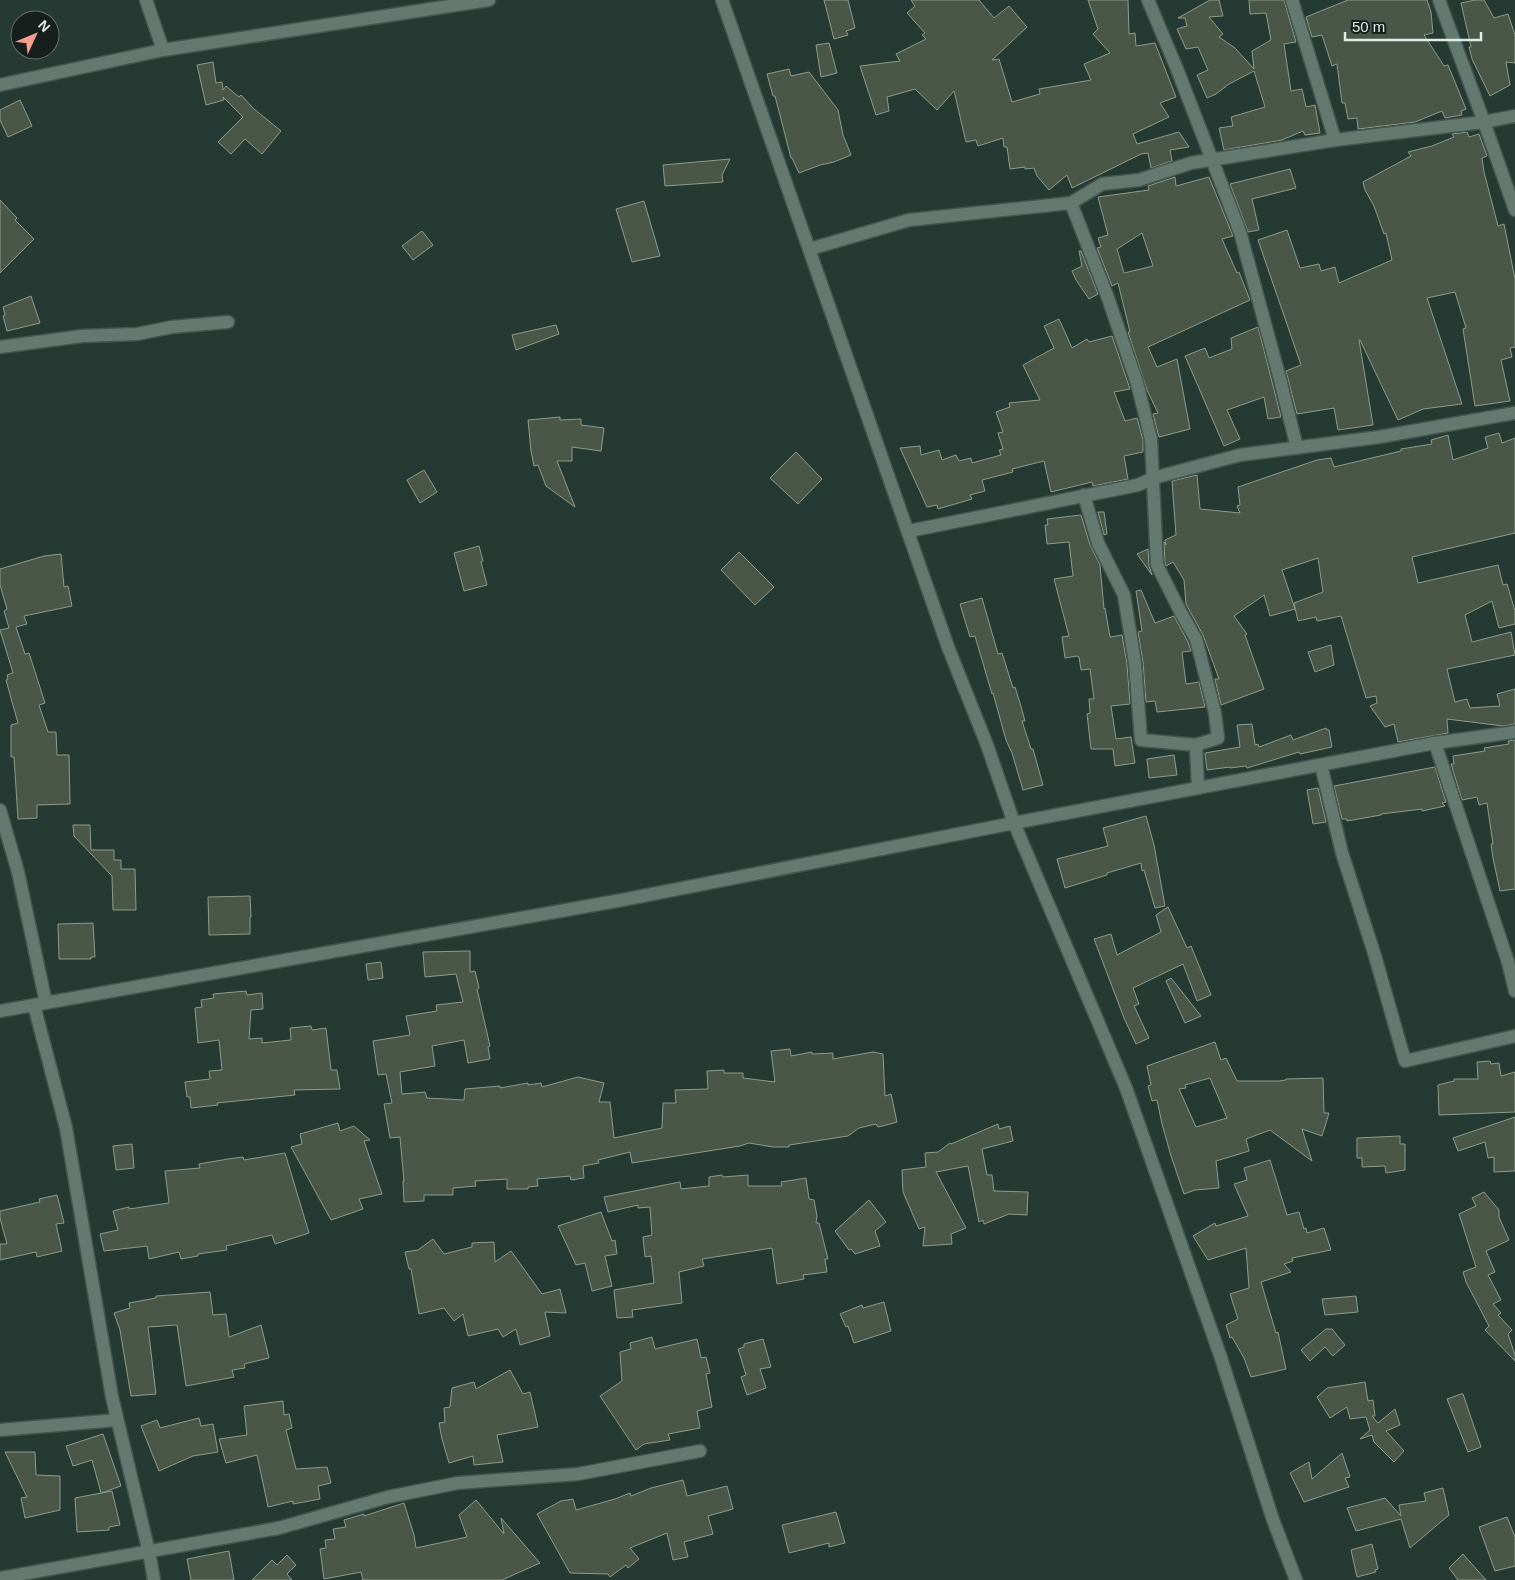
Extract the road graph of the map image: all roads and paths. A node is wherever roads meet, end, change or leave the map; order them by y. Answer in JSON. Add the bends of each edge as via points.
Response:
{"nodes":[{"id":1,"x":146,"y":0,"type":"edge"},
{"id":2,"x":489,"y":0,"type":"edge"},
{"id":3,"x":722,"y":0,"type":"edge"},
{"id":4,"x":1148,"y":0,"type":"edge"},
{"id":5,"x":1292,"y":0,"type":"edge"},
{"id":6,"x":1439,"y":0,"type":"edge"},
{"id":7,"x":163,"y":50,"type":"junction"},
{"id":8,"x":0,"y":85,"type":"edge"},
{"id":9,"x":1515,"y":116,"type":"edge"},
{"id":10,"x":1484,"y":122,"type":"junction"},
{"id":11,"x":1335,"y":140,"type":"junction"},
{"id":12,"x":1212,"y":160,"type":"junction"},
{"id":13,"x":1071,"y":204,"type":"junction"},
{"id":14,"x":1515,"y":210,"type":"edge"},
{"id":15,"x":810,"y":249,"type":"junction"},
{"id":16,"x":228,"y":322,"type":"dead end"},
{"id":17,"x":0,"y":347,"type":"edge"},
{"id":18,"x":1515,"y":413,"type":"edge"},
{"id":19,"x":1297,"y":448,"type":"junction"},
{"id":20,"x":1153,"y":478,"type":"junction"},
{"id":21,"x":1084,"y":496,"type":"junction"},
{"id":22,"x":909,"y":531,"type":"junction"},
{"id":23,"x":1515,"y":732,"type":"edge"},
{"id":24,"x":1435,"y":743,"type":"junction"},
{"id":25,"x":1196,"y":745,"type":"junction"},
{"id":26,"x":1320,"y":765,"type":"junction"},
{"id":27,"x":1198,"y":788,"type":"junction"},
{"id":28,"x":0,"y":810,"type":"edge"},
{"id":29,"x":1014,"y":823,"type":"junction"},
{"id":30,"x":1515,"y":991,"type":"edge"},
{"id":31,"x":40,"y":1004,"type":"junction"},
{"id":32,"x":0,"y":1011,"type":"edge"},
{"id":33,"x":1515,"y":1036,"type":"edge"},
{"id":34,"x":117,"y":1420,"type":"junction"},
{"id":35,"x":0,"y":1430,"type":"edge"},
{"id":36,"x":700,"y":1451,"type":"dead end"},
{"id":37,"x":149,"y":1552,"type":"junction"},
{"id":38,"x":0,"y":1578,"type":"edge"},
{"id":39,"x":154,"y":1580,"type":"edge"},
{"id":40,"x":1296,"y":1580,"type":"edge"}],
"edges":[{"from":1,"to":7,"type":"street"},
{"from":2,"to":7,"type":"street"},
{"from":3,"to":15,"type":"street"},
{"from":4,"to":12,"type":"street"},
{"from":5,"to":11,"type":"street"},
{"from":6,"to":10,"type":"street"},
{"from":7,"to":8,"type":"street"},
{"from":9,"to":10,"type":"street"},
{"from":10,"to":11,"type":"street"},
{"from":10,"to":14,"type":"street"},
{"from":11,"to":12,"type":"street"},
{"from":12,"to":13,"type":"street","via":[[1190,163],[1139,180],[1102,184]]},
{"from":12,"to":19,"type":"street","via":[[1240,232]]},
{"from":13,"to":15,"type":"street","via":[[908,220]]},
{"from":13,"to":20,"type":"street","via":[[1137,383],[1151,439]]},
{"from":15,"to":22,"type":"street"},
{"from":16,"to":17,"type":"street"},
{"from":18,"to":19,"type":"street"},
{"from":19,"to":20,"type":"street","via":[[1240,455]]},
{"from":20,"to":21,"type":"street","via":[[1138,485]]},
{"from":20,"to":25,"type":"street","via":[[1157,564],[1196,639],[1215,713],[1218,738]]},
{"from":21,"to":22,"type":"street"},
{"from":21,"to":25,"type":"street","via":[[1098,543],[1124,595],[1135,663],[1141,740]]},
{"from":22,"to":29,"type":"street","via":[[948,647]]},
{"from":23,"to":24,"type":"street"},
{"from":24,"to":26,"type":"street"},
{"from":24,"to":30,"type":"street"},
{"from":25,"to":27,"type":"street"},
{"from":26,"to":27,"type":"street"},
{"from":26,"to":33,"type":"street","via":[[1342,852],[1405,1061]]},
{"from":27,"to":29,"type":"street"},
{"from":28,"to":31,"type":"street","via":[[18,872]]},
{"from":29,"to":31,"type":"street","via":[[622,900]]},
{"from":29,"to":40,"type":"street","via":[[1126,1088]]},
{"from":31,"to":32,"type":"street"},
{"from":31,"to":34,"type":"street","via":[[66,1128]]},
{"from":34,"to":35,"type":"street"},
{"from":34,"to":37,"type":"street"},
{"from":36,"to":37,"type":"street","via":[[578,1474],[458,1484],[388,1497],[279,1528]]},
{"from":37,"to":38,"type":"street"},
{"from":37,"to":39,"type":"street"}]}
